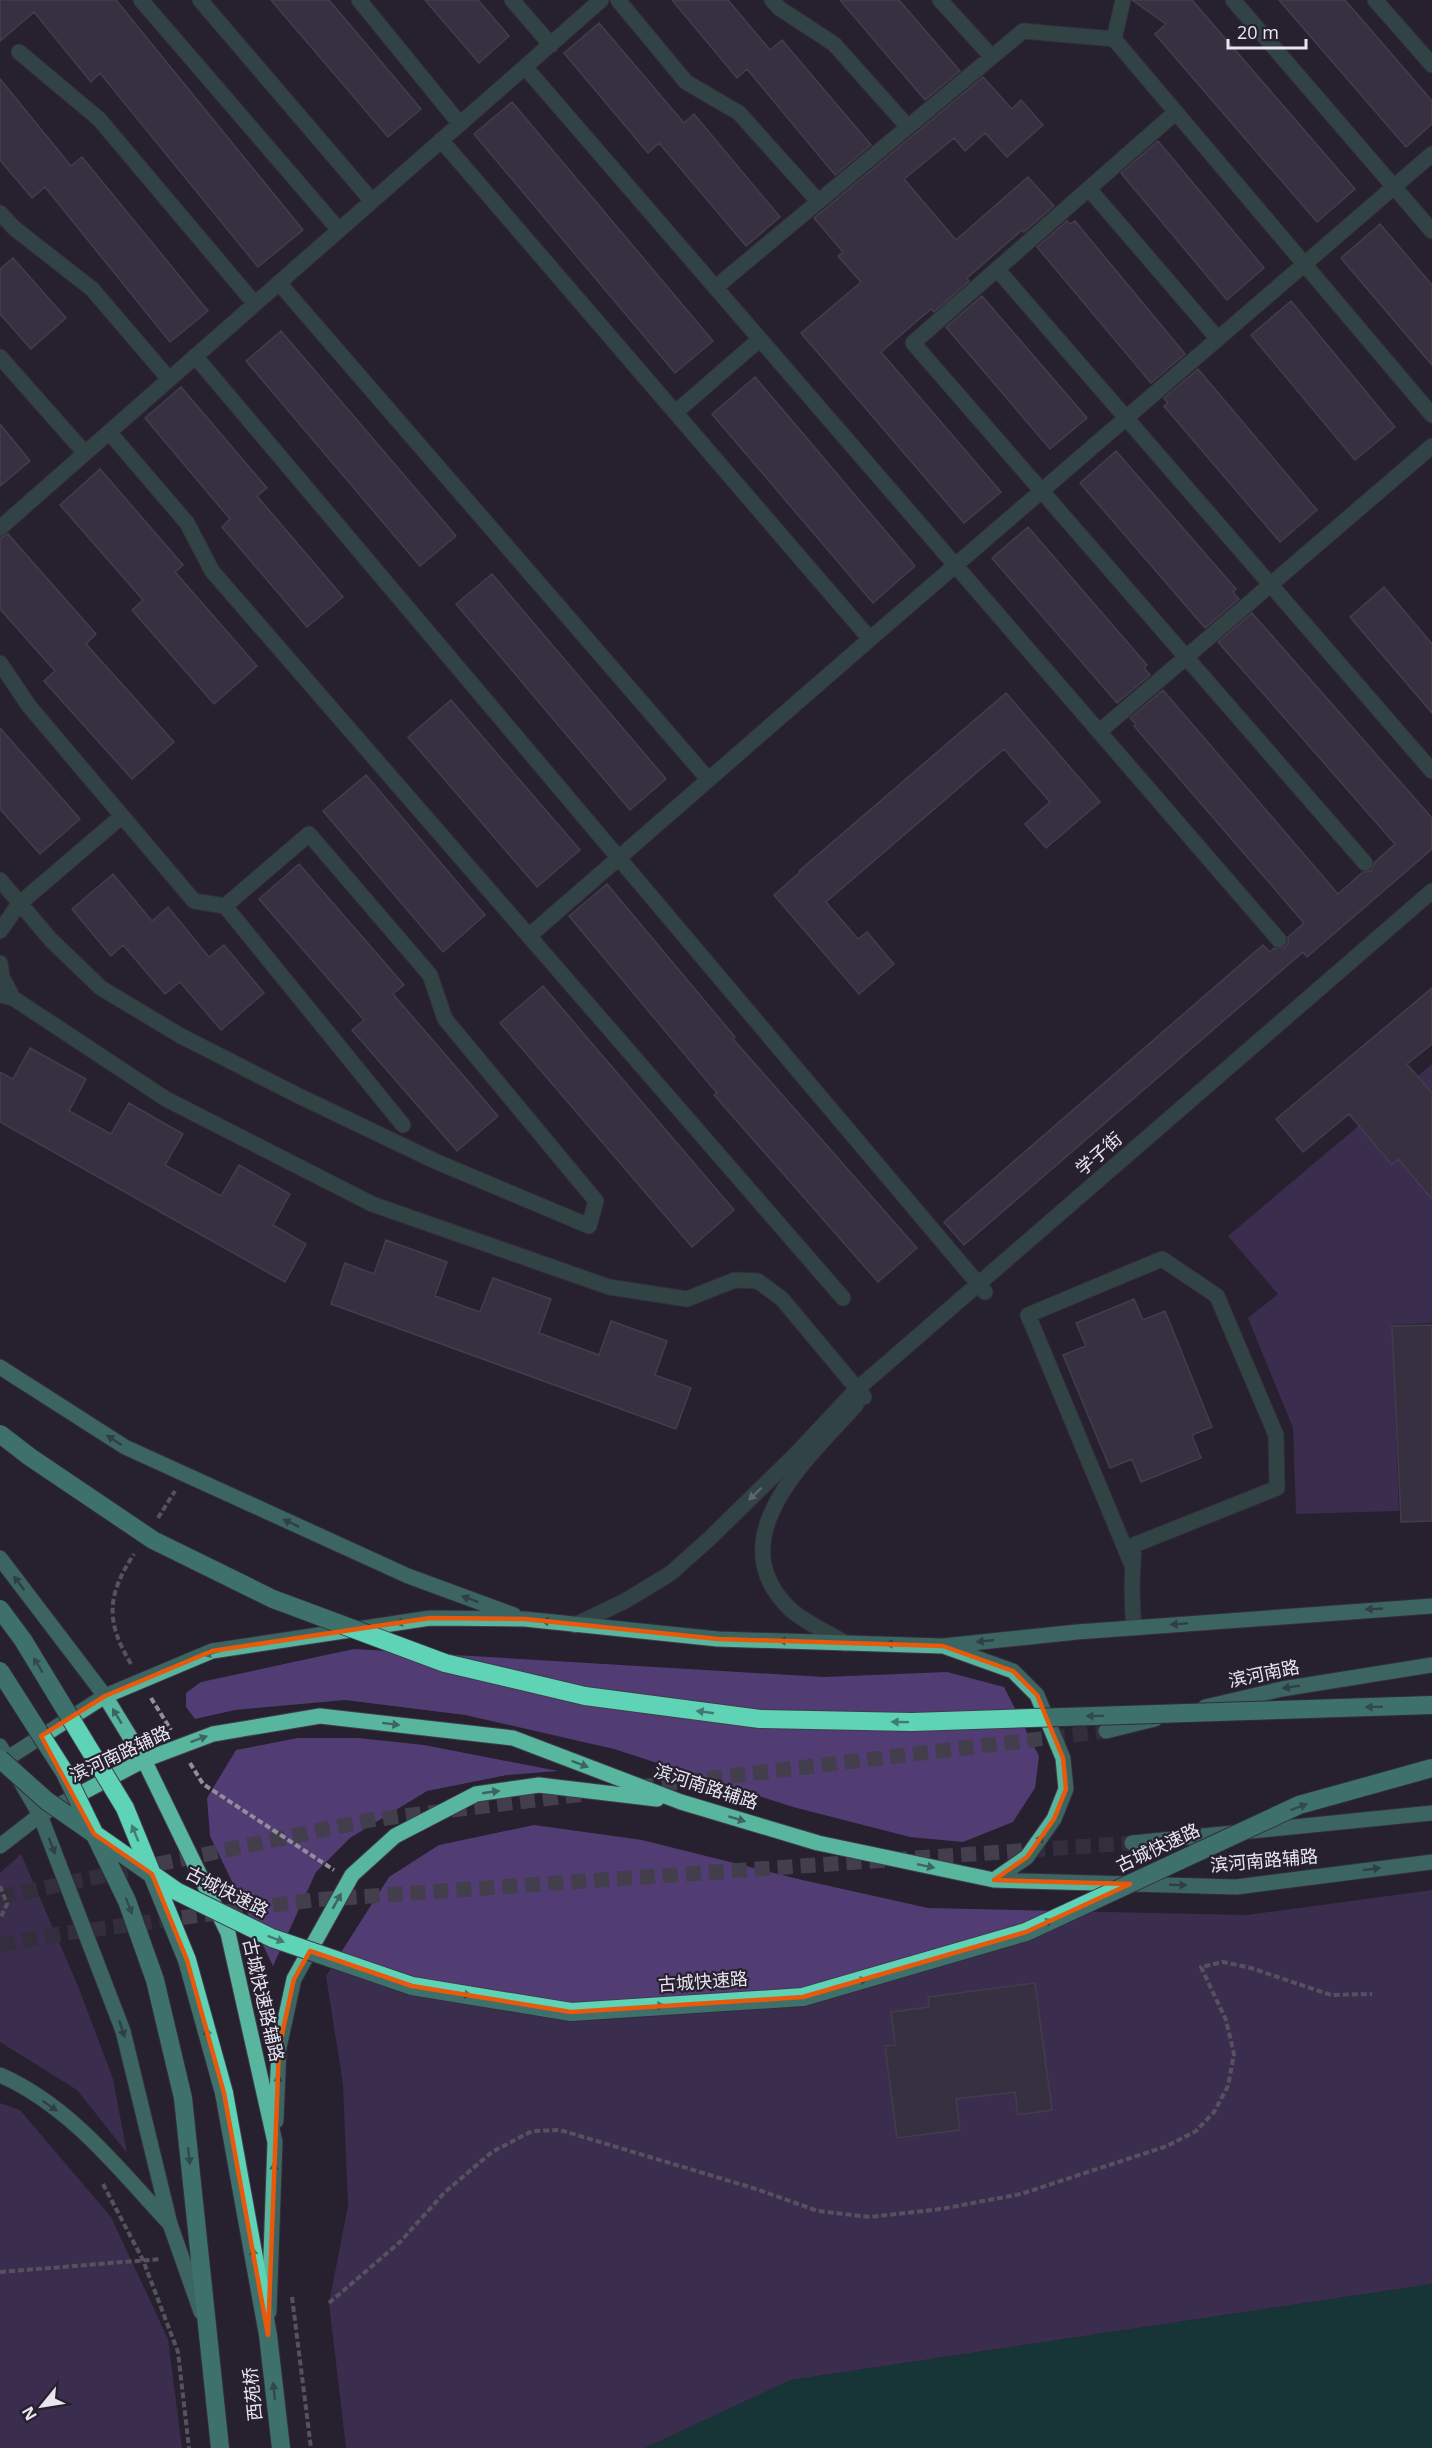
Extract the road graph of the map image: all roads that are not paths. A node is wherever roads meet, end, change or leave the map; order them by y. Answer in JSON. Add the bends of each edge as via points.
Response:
{"nodes":[{"id":1,"x":141,"y":0,"type":"edge"},
{"id":2,"x":200,"y":0,"type":"edge"},
{"id":3,"x":359,"y":0,"type":"edge"},
{"id":4,"x":512,"y":0,"type":"edge"},
{"id":5,"x":601,"y":0,"type":"edge"},
{"id":6,"x":618,"y":0,"type":"edge"},
{"id":7,"x":772,"y":0,"type":"edge"},
{"id":8,"x":940,"y":0,"type":"edge"},
{"id":9,"x":1123,"y":0,"type":"edge"},
{"id":10,"x":1233,"y":0,"type":"edge"},
{"id":11,"x":1375,"y":0,"type":"edge"},
{"id":12,"x":1114,"y":39,"type":"junction"},
{"id":13,"x":550,"y":45,"type":"junction"},
{"id":14,"x":19,"y":52,"type":"dead end"},
{"id":15,"x":992,"y":57,"type":"junction"},
{"id":16,"x":1432,"y":65,"type":"edge"},
{"id":17,"x":525,"y":67,"type":"junction"},
{"id":18,"x":1176,"y":112,"type":"junction"},
{"id":19,"x":460,"y":124,"type":"junction"},
{"id":20,"x":908,"y":127,"type":"junction"},
{"id":21,"x":441,"y":140,"type":"junction"},
{"id":22,"x":1432,"y":154,"type":"edge"},
{"id":23,"x":1394,"y":187,"type":"junction"},
{"id":24,"x":1089,"y":189,"type":"junction"},
{"id":25,"x":372,"y":201,"type":"junction"},
{"id":26,"x":818,"y":201,"type":"junction"},
{"id":27,"x":0,"y":213,"type":"edge"},
{"id":28,"x":339,"y":230,"type":"junction"},
{"id":29,"x":1432,"y":231,"type":"edge"},
{"id":30,"x":1305,"y":264,"type":"junction"},
{"id":31,"x":997,"y":269,"type":"junction"},
{"id":32,"x":279,"y":283,"type":"junction"},
{"id":33,"x":716,"y":287,"type":"junction"},
{"id":34,"x":255,"y":304,"type":"junction"},
{"id":35,"x":760,"y":339,"type":"junction"},
{"id":36,"x":1218,"y":339,"type":"junction"},
{"id":37,"x":195,"y":356,"type":"junction"},
{"id":38,"x":0,"y":357,"type":"edge"},
{"id":39,"x":169,"y":379,"type":"junction"},
{"id":40,"x":676,"y":412,"type":"junction"},
{"id":41,"x":1432,"y":415,"type":"edge"},
{"id":42,"x":1126,"y":418,"type":"junction"},
{"id":43,"x":110,"y":432,"type":"junction"},
{"id":44,"x":1432,"y":446,"type":"edge"},
{"id":45,"x":86,"y":453,"type":"junction"},
{"id":46,"x":1041,"y":491,"type":"junction"},
{"id":47,"x":0,"y":526,"type":"edge"},
{"id":48,"x":956,"y":565,"type":"junction"},
{"id":49,"x":1271,"y":585,"type":"junction"},
{"id":50,"x":870,"y":639,"type":"junction"},
{"id":51,"x":1186,"y":657,"type":"junction"},
{"id":52,"x":0,"y":663,"type":"edge"},
{"id":53,"x":1100,"y":731,"type":"junction"},
{"id":54,"x":1432,"y":771,"type":"edge"},
{"id":55,"x":708,"y":779,"type":"junction"},
{"id":56,"x":122,"y":816,"type":"junction"},
{"id":57,"x":618,"y":858,"type":"junction"},
{"id":58,"x":1365,"y":863,"type":"dead end"},
{"id":59,"x":0,"y":880,"type":"edge"},
{"id":60,"x":1432,"y":891,"type":"edge"},
{"id":61,"x":19,"y":904,"type":"junction"},
{"id":62,"x":1432,"y":905,"type":"edge"},
{"id":63,"x":225,"y":906,"type":"junction"},
{"id":64,"x":0,"y":931,"type":"edge"},
{"id":65,"x":529,"y":936,"type":"junction"},
{"id":66,"x":1280,"y":940,"type":"dead end"},
{"id":67,"x":0,"y":963,"type":"edge"},
{"id":68,"x":6,"y":997,"type":"edge"},
{"id":69,"x":403,"y":1125,"type":"dead end"},
{"id":70,"x":981,"y":1288,"type":"junction"},
{"id":71,"x":843,"y":1298,"type":"dead end"},
{"id":72,"x":0,"y":1366,"type":"edge"},
{"id":73,"x":860,"y":1393,"type":"junction"},
{"id":74,"x":0,"y":1434,"type":"edge"},
{"id":75,"x":801,"y":1457,"type":"junction"},
{"id":76,"x":0,"y":1558,"type":"edge"},
{"id":77,"x":1132,"y":1565,"type":"junction"},
{"id":78,"x":1432,"y":1606,"type":"edge"},
{"id":79,"x":0,"y":1609,"type":"edge"},
{"id":80,"x":525,"y":1619,"type":"junction"},
{"id":81,"x":575,"y":1625,"type":"junction"},
{"id":82,"x":1134,"y":1628,"type":"junction"},
{"id":83,"x":845,"y":1643,"type":"junction"},
{"id":84,"x":943,"y":1646,"type":"junction"},
{"id":85,"x":1432,"y":1665,"type":"edge"},
{"id":86,"x":0,"y":1671,"type":"edge"},
{"id":87,"x":105,"y":1696,"type":"junction"},
{"id":88,"x":1432,"y":1705,"type":"edge"},
{"id":89,"x":1106,"y":1731,"type":"tunnel mouth"},
{"id":90,"x":2,"y":1756,"type":"edge"},
{"id":91,"x":144,"y":1760,"type":"junction"},
{"id":92,"x":1432,"y":1768,"type":"edge"},
{"id":93,"x":681,"y":1802,"type":"junction"},
{"id":94,"x":1432,"y":1813,"type":"edge"},
{"id":95,"x":40,"y":1815,"type":"junction"},
{"id":96,"x":1132,"y":1843,"type":"tunnel mouth"},
{"id":97,"x":0,"y":1846,"type":"edge"},
{"id":98,"x":1432,"y":1862,"type":"edge"},
{"id":99,"x":994,"y":1880,"type":"junction"},
{"id":100,"x":0,"y":2075,"type":"edge"},
{"id":101,"x":275,"y":2142,"type":"junction"},
{"id":102,"x":170,"y":2224,"type":"junction"},
{"id":103,"x":205,"y":2323,"type":"junction"},
{"id":104,"x":268,"y":2335,"type":"junction"},
{"id":105,"x":220,"y":2448,"type":"edge"},
{"id":106,"x":280,"y":2448,"type":"edge"}],
"edges":[{"from":1,"to":28,"type":"street"},
{"from":2,"to":25,"type":"street"},
{"from":3,"to":19,"type":"street"},
{"from":4,"to":13,"type":"street"},
{"from":5,"to":13,"type":"street"},
{"from":6,"to":26,"type":"street","via":[[686,82],[739,113]]},
{"from":7,"to":20,"type":"street","via":[[834,44]]},
{"from":8,"to":15,"type":"street"},
{"from":9,"to":12,"type":"street"},
{"from":10,"to":23,"type":"street"},
{"from":11,"to":16,"type":"street"},
{"from":12,"to":15,"type":"street","via":[[1023,31]]},
{"from":12,"to":18,"type":"street"},
{"from":13,"to":17,"type":"street"},
{"from":14,"to":34,"type":"street","via":[[99,119]]},
{"from":15,"to":20,"type":"street"},
{"from":17,"to":19,"type":"street"},
{"from":17,"to":33,"type":"street"},
{"from":18,"to":24,"type":"street"},
{"from":18,"to":30,"type":"street"},
{"from":19,"to":21,"type":"street"},
{"from":20,"to":26,"type":"street"},
{"from":21,"to":25,"type":"street"},
{"from":21,"to":40,"type":"street"},
{"from":22,"to":23,"type":"street"},
{"from":23,"to":29,"type":"street"},
{"from":23,"to":30,"type":"street"},
{"from":24,"to":31,"type":"street"},
{"from":24,"to":36,"type":"street"},
{"from":25,"to":28,"type":"street"},
{"from":26,"to":33,"type":"street"},
{"from":27,"to":39,"type":"street","via":[[92,289]]},
{"from":28,"to":32,"type":"street"},
{"from":30,"to":36,"type":"street"},
{"from":30,"to":41,"type":"street"},
{"from":31,"to":42,"type":"street"},
{"from":31,"to":46,"type":"street","via":[[913,343]]},
{"from":32,"to":34,"type":"street"},
{"from":32,"to":55,"type":"street"},
{"from":33,"to":35,"type":"street"},
{"from":34,"to":37,"type":"street"},
{"from":35,"to":40,"type":"street"},
{"from":35,"to":48,"type":"street"},
{"from":36,"to":42,"type":"street"},
{"from":37,"to":39,"type":"street"},
{"from":37,"to":57,"type":"street"},
{"from":38,"to":45,"type":"street"},
{"from":39,"to":43,"type":"street"},
{"from":40,"to":50,"type":"street"},
{"from":42,"to":46,"type":"street"},
{"from":42,"to":49,"type":"street"},
{"from":43,"to":45,"type":"street"},
{"from":43,"to":65,"type":"street","via":[[187,523],[212,571]]},
{"from":44,"to":49,"type":"street"},
{"from":45,"to":47,"type":"street"},
{"from":46,"to":48,"type":"street"},
{"from":46,"to":51,"type":"street"},
{"from":48,"to":50,"type":"street"},
{"from":48,"to":53,"type":"street"},
{"from":49,"to":51,"type":"street"},
{"from":49,"to":54,"type":"street"},
{"from":50,"to":55,"type":"street"},
{"from":51,"to":53,"type":"street"},
{"from":51,"to":58,"type":"street"},
{"from":52,"to":56,"type":"street","via":[[29,706]]},
{"from":53,"to":66,"type":"street"},
{"from":55,"to":57,"type":"street"},
{"from":56,"to":61,"type":"street"},
{"from":56,"to":63,"type":"street","via":[[194,901]]},
{"from":57,"to":65,"type":"street"},
{"from":57,"to":70,"type":"street"},
{"from":59,"to":61,"type":"street"},
{"from":60,"to":70,"type":"street","name":"学子街"},
{"from":61,"to":63,"type":"street","via":[[101,988],[181,1036],[436,1162],[589,1226],[596,1201],[445,1019],[430,975],[309,834]]},
{"from":61,"to":64,"type":"street"},
{"from":62,"to":70,"type":"street","name":"学子街"},
{"from":63,"to":69,"type":"street"},
{"from":65,"to":71,"type":"street"},
{"from":67,"to":68,"type":"street"},
{"from":68,"to":73,"type":"street","via":[[166,1099],[372,1204],[609,1287],[687,1299],[735,1280],[758,1281],[782,1299]]},
{"from":70,"to":73,"type":"street","name":"学子街"},
{"from":80,"to":72,"type":"main road","one_way":true,"via":[[408,1576],[125,1447]]},
{"from":73,"to":75,"type":"street","name":"学子街"},
{"from":88,"to":74,"type":"highway","one_way":true,"bridge":true,"via":[[912,1722],[760,1719],[585,1696],[445,1663],[273,1599],[153,1540]]},
{"from":75,"to":81,"type":"street","one_way":true,"via":[[671,1573]]},
{"from":75,"to":83,"type":"street","via":[[779,1495],[761,1541],[768,1582],[791,1610]]},
{"from":87,"to":76,"type":"main road","name":"古城快速路辅路","one_way":true},
{"from":77,"to":77,"type":"street","via":[[1134,1545],[1277,1488],[1276,1435],[1217,1296],[1162,1258],[1028,1315]]},
{"from":77,"to":82,"type":"street"},
{"from":78,"to":82,"type":"main road","one_way":true},
{"from":104,"to":79,"type":"highway","name":"西苑桥","one_way":true,"bridge":true,"via":[[224,2093],[187,1960],[125,1808]]},
{"from":81,"to":80,"type":"main road","one_way":true},
{"from":80,"to":87,"type":"main road","one_way":true,"via":[[430,1618],[212,1652]]},
{"from":83,"to":81,"type":"main road","one_way":true,"via":[[718,1639]]},
{"from":82,"to":84,"type":"main road","one_way":true},
{"from":84,"to":83,"type":"main road","one_way":true},
{"from":99,"to":84,"type":"main road","one_way":true,"via":[[1027,1857],[1054,1819],[1066,1790],[1063,1758],[1037,1695],[1013,1671]]},
{"from":85,"to":89,"type":"main road","name":"滨河南路","one_way":true,"via":[[1282,1689]]},
{"from":86,"to":103,"type":"highway","one_way":true,"bridge":true,"via":[[65,1773],[127,1901],[155,1980],[183,2098]]},
{"from":87,"to":90,"type":"main road"},
{"from":91,"to":87,"type":"main road","name":"古城快速路辅路","one_way":true},
{"from":90,"to":92,"type":"highway","name":"古城快速路","one_way":true,"bridge":true,"via":[[47,1801],[177,1892],[272,1938],[412,1986],[571,2012],[814,1994],[1026,1932],[1299,1805]]},
{"from":90,"to":95,"type":"main road"},
{"from":91,"to":93,"type":"main road","name":"滨河南路辅路","one_way":true,"via":[[213,1734],[320,1716],[513,1738]]},
{"from":91,"to":95,"type":"main road","name":"滨河南路辅路"},
{"from":91,"to":101,"type":"main road","name":"古城快速路辅路","via":[[228,1933]]},
{"from":93,"to":99,"type":"main road","name":"滨河南路辅路","one_way":true,"via":[[818,1843]]},
{"from":101,"to":93,"type":"main road","one_way":true,"via":[[279,2048],[294,1979],[349,1880],[395,1836],[476,1794],[539,1785]]},
{"from":94,"to":96,"type":"main road"},
{"from":95,"to":97,"type":"main road","name":"滨河南路辅路"},
{"from":95,"to":102,"type":"main road","one_way":true,"via":[[123,2031]]},
{"from":99,"to":98,"type":"main road","name":"滨河南路辅路","one_way":true,"via":[[1236,1887]]},
{"from":100,"to":102,"type":"main road","one_way":true,"via":[[80,2127]]},
{"from":104,"to":101,"type":"main road","name":"古城快速路辅路","one_way":true},
{"from":102,"to":103,"type":"main road"},
{"from":103,"to":105,"type":"highway"},
{"from":106,"to":104,"type":"highway","name":"西苑桥","one_way":true}]}
